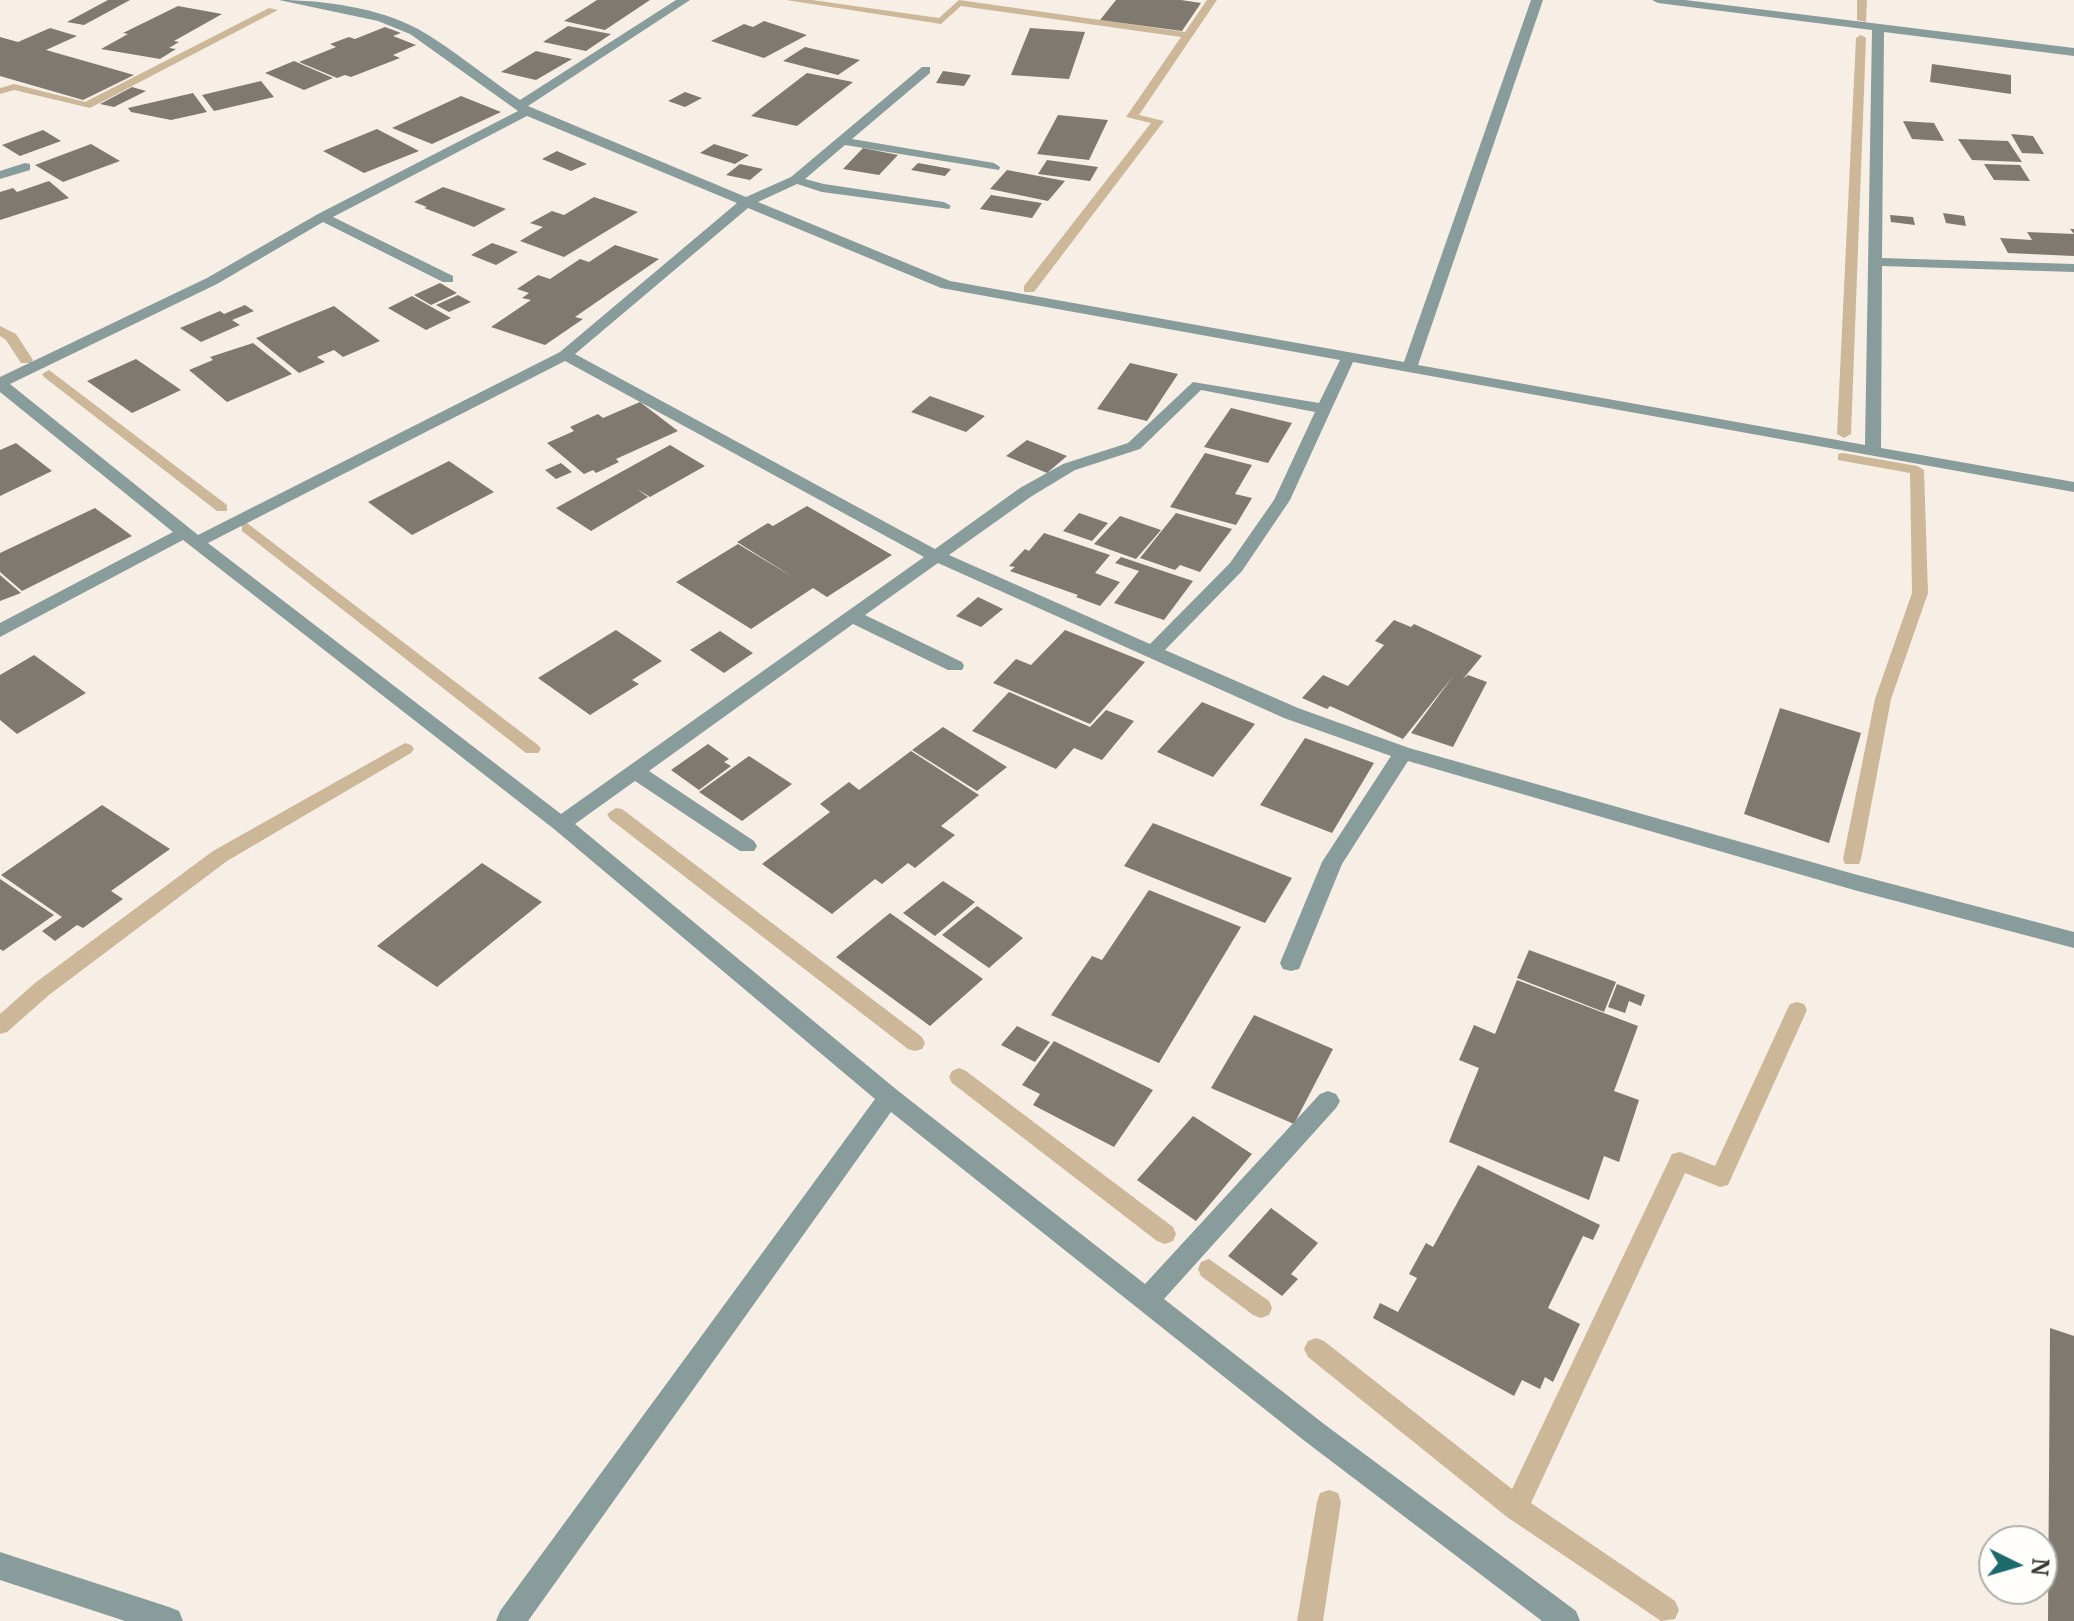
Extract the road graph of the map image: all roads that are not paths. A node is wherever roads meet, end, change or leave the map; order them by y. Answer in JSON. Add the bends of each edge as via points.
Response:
{"nodes":[{"id":1,"x":285,"y":0,"type":"edge"},
{"id":2,"x":684,"y":0,"type":"edge"},
{"id":3,"x":1537,"y":0,"type":"edge"},
{"id":4,"x":1658,"y":0,"type":"edge"},
{"id":5,"x":1878,"y":28,"type":"junction"},
{"id":6,"x":2074,"y":52,"type":"edge"},
{"id":7,"x":926,"y":70,"type":"dead end"},
{"id":8,"x":523,"y":109,"type":"junction"},
{"id":9,"x":842,"y":141,"type":"junction"},
{"id":10,"x":25,"y":167,"type":"dead end"},
{"id":11,"x":994,"y":167,"type":"dead end"},
{"id":12,"x":0,"y":175,"type":"edge"},
{"id":13,"x":796,"y":180,"type":"junction"},
{"id":14,"x":747,"y":202,"type":"junction"},
{"id":15,"x":944,"y":206,"type":"dead end"},
{"id":16,"x":323,"y":217,"type":"junction"},
{"id":17,"x":1875,"y":262,"type":"junction"},
{"id":18,"x":2074,"y":268,"type":"edge"},
{"id":19,"x":448,"y":279,"type":"dead end"},
{"id":20,"x":565,"y":355,"type":"junction"},
{"id":21,"x":1348,"y":358,"type":"junction"},
{"id":22,"x":1409,"y":369,"type":"junction"},
{"id":23,"x":0,"y":384,"type":"edge"},
{"id":24,"x":1325,"y":409,"type":"junction"},
{"id":25,"x":1873,"y":451,"type":"junction"},
{"id":26,"x":2074,"y":487,"type":"edge"},
{"id":27,"x":190,"y":538,"type":"junction"},
{"id":28,"x":936,"y":556,"type":"junction"},
{"id":29,"x":852,"y":616,"type":"junction"},
{"id":30,"x":0,"y":631,"type":"edge"},
{"id":31,"x":1153,"y":652,"type":"junction"},
{"id":32,"x":955,"y":666,"type":"dead end"},
{"id":33,"x":1403,"y":753,"type":"junction"},
{"id":34,"x":635,"y":771,"type":"junction"},
{"id":35,"x":561,"y":824,"type":"junction"},
{"id":36,"x":747,"y":846,"type":"dead end"},
{"id":37,"x":2074,"y":940,"type":"edge"},
{"id":38,"x":1291,"y":963,"type":"dead end"},
{"id":39,"x":889,"y":1097,"type":"junction"},
{"id":40,"x":1328,"y":1101,"type":"dead end"},
{"id":41,"x":1147,"y":1300,"type":"junction"},
{"id":42,"x":0,"y":1566,"type":"edge"},
{"id":43,"x":169,"y":1621,"type":"edge"},
{"id":44,"x":510,"y":1621,"type":"edge"},
{"id":45,"x":1566,"y":1621,"type":"edge"}],
"edges":[{"from":1,"to":8,"type":"street","via":[[381,18],[414,32]]},
{"from":2,"to":8,"type":"street"},
{"from":3,"to":22,"type":"street"},
{"from":4,"to":5,"type":"street"},
{"from":5,"to":6,"type":"street"},
{"from":5,"to":17,"type":"street"},
{"from":7,"to":9,"type":"street"},
{"from":8,"to":14,"type":"street"},
{"from":8,"to":16,"type":"street"},
{"from":9,"to":11,"type":"street"},
{"from":9,"to":13,"type":"street"},
{"from":10,"to":12,"type":"street"},
{"from":13,"to":14,"type":"street"},
{"from":13,"to":15,"type":"street"},
{"from":14,"to":20,"type":"street"},
{"from":14,"to":21,"type":"street","via":[[946,285]]},
{"from":16,"to":19,"type":"street"},
{"from":16,"to":23,"type":"street","via":[[212,281]]},
{"from":17,"to":18,"type":"street"},
{"from":17,"to":25,"type":"street"},
{"from":20,"to":27,"type":"street"},
{"from":20,"to":28,"type":"street"},
{"from":21,"to":22,"type":"street"},
{"from":21,"to":24,"type":"street"},
{"from":22,"to":25,"type":"street"},
{"from":23,"to":27,"type":"street"},
{"from":24,"to":28,"type":"street","via":[[1198,385],[1134,446],[1059,473]]},
{"from":24,"to":31,"type":"street","via":[[1282,500],[1236,567]]},
{"from":25,"to":26,"type":"street"},
{"from":27,"to":30,"type":"street"},
{"from":27,"to":35,"type":"street"},
{"from":28,"to":29,"type":"street"},
{"from":28,"to":31,"type":"street"},
{"from":29,"to":32,"type":"street"},
{"from":29,"to":34,"type":"street"},
{"from":31,"to":33,"type":"street","via":[[1291,713]]},
{"from":33,"to":37,"type":"street"},
{"from":33,"to":38,"type":"street","via":[[1332,862]]},
{"from":34,"to":35,"type":"street"},
{"from":34,"to":36,"type":"street"},
{"from":35,"to":39,"type":"street"},
{"from":39,"to":41,"type":"street"},
{"from":39,"to":44,"type":"street"},
{"from":40,"to":41,"type":"street"},
{"from":41,"to":45,"type":"street"},
{"from":42,"to":43,"type":"street"}]}
